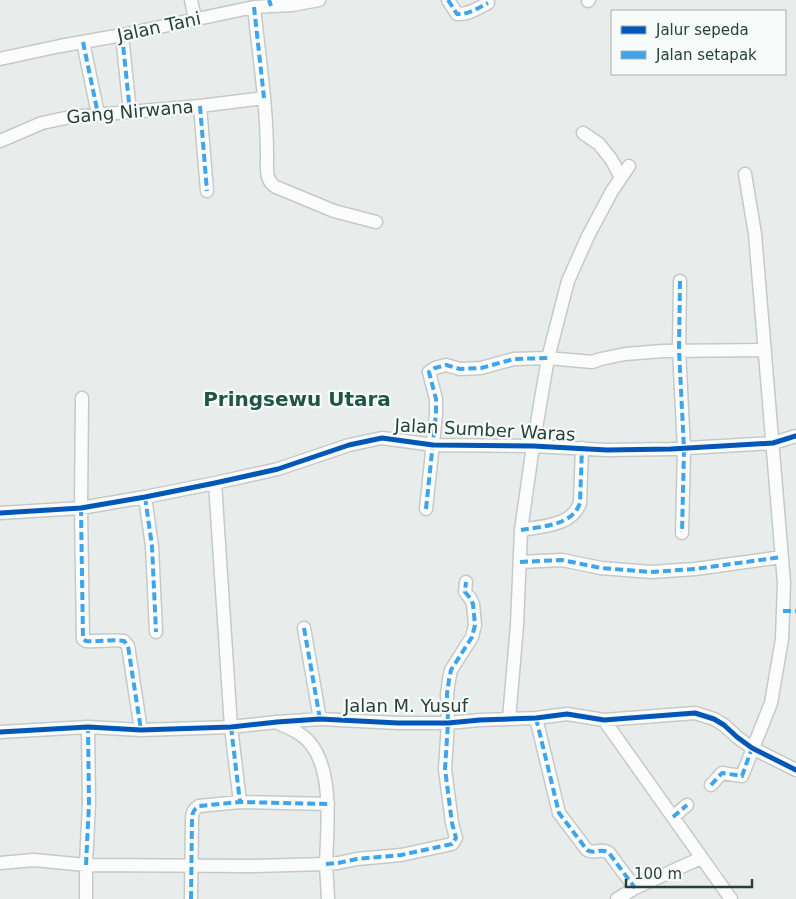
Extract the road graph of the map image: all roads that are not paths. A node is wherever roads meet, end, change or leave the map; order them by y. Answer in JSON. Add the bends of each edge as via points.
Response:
{"nodes":[{"id":1,"x":191,"y":0,"type":"edge"},
{"id":2,"x":319,"y":0,"type":"edge"},
{"id":3,"x":448,"y":0,"type":"edge"},
{"id":4,"x":270,"y":3,"type":"edge"},
{"id":5,"x":488,"y":3,"type":"dead end"},
{"id":6,"x":254,"y":7,"type":"junction"},
{"id":7,"x":194,"y":19,"type":"junction"},
{"id":8,"x":122,"y":35,"type":"junction"},
{"id":9,"x":83,"y":42,"type":"junction"},
{"id":10,"x":0,"y":59,"type":"edge"},
{"id":11,"x":264,"y":98,"type":"junction"},
{"id":12,"x":200,"y":106,"type":"junction"},
{"id":13,"x":130,"y":112,"type":"junction"},
{"id":14,"x":98,"y":114,"type":"junction"},
{"id":15,"x":583,"y":133,"type":"dead end"},
{"id":16,"x":0,"y":141,"type":"edge"},
{"id":17,"x":629,"y":166,"type":"dead end"},
{"id":18,"x":745,"y":174,"type":"dead end"},
{"id":19,"x":621,"y":177,"type":"junction"},
{"id":20,"x":207,"y":191,"type":"dead end"},
{"id":21,"x":376,"y":222,"type":"dead end"},
{"id":22,"x":680,"y":281,"type":"dead end"},
{"id":23,"x":679,"y":350,"type":"junction"},
{"id":24,"x":765,"y":350,"type":"junction"},
{"id":25,"x":548,"y":358,"type":"junction"},
{"id":26,"x":82,"y":398,"type":"dead end"},
{"id":27,"x":796,"y":436,"type":"edge"},
{"id":28,"x":773,"y":443,"type":"junction"},
{"id":29,"x":433,"y":445,"type":"junction"},
{"id":30,"x":533,"y":446,"type":"junction"},
{"id":31,"x":582,"y":448,"type":"junction"},
{"id":32,"x":684,"y":449,"type":"junction"},
{"id":33,"x":215,"y":483,"type":"junction"},
{"id":34,"x":145,"y":497,"type":"junction"},
{"id":35,"x":81,"y":508,"type":"junction"},
{"id":36,"x":426,"y":509,"type":"dead end"},
{"id":37,"x":0,"y":513,"type":"edge"},
{"id":38,"x":521,"y":530,"type":"junction"},
{"id":39,"x":682,"y":533,"type":"dead end"},
{"id":40,"x":782,"y":556,"type":"junction"},
{"id":41,"x":520,"y":562,"type":"junction"},
{"id":42,"x":466,"y":582,"type":"dead end"},
{"id":43,"x":783,"y":611,"type":"junction"},
{"id":44,"x":796,"y":611,"type":"edge"},
{"id":45,"x":304,"y":628,"type":"dead end"},
{"id":46,"x":156,"y":632,"type":"dead end"},
{"id":47,"x":536,"y":718,"type":"junction"},
{"id":48,"x":320,"y":719,"type":"junction"},
{"id":49,"x":509,"y":719,"type":"junction"},
{"id":50,"x":604,"y":720,"type":"junction"},
{"id":51,"x":276,"y":722,"type":"junction"},
{"id":52,"x":448,"y":723,"type":"junction"},
{"id":53,"x":88,"y":727,"type":"junction"},
{"id":54,"x":231,"y":728,"type":"junction"},
{"id":55,"x":141,"y":730,"type":"junction"},
{"id":56,"x":0,"y":732,"type":"edge"},
{"id":57,"x":752,"y":748,"type":"junction"},
{"id":58,"x":796,"y":770,"type":"edge"},
{"id":59,"x":711,"y":785,"type":"dead end"},
{"id":60,"x":240,"y":802,"type":"junction"},
{"id":61,"x":328,"y":804,"type":"junction"},
{"id":62,"x":687,"y":805,"type":"dead end"},
{"id":63,"x":673,"y":817,"type":"junction"},
{"id":64,"x":702,"y":858,"type":"junction"},
{"id":65,"x":0,"y":863,"type":"edge"},
{"id":66,"x":326,"y":864,"type":"junction"},
{"id":67,"x":86,"y":865,"type":"junction"},
{"id":68,"x":192,"y":866,"type":"junction"},
{"id":69,"x":635,"y":888,"type":"junction"},
{"id":70,"x":86,"y":899,"type":"edge"},
{"id":71,"x":191,"y":899,"type":"edge"},
{"id":72,"x":328,"y":899,"type":"edge"},
{"id":73,"x":616,"y":899,"type":"edge"},
{"id":74,"x":731,"y":899,"type":"edge"}],
"edges":[{"from":1,"to":7,"type":"street"},
{"from":2,"to":4,"type":"street","name":"Jalan Tani","via":[[292,5]]},
{"from":3,"to":5,"type":"street","via":[[457,14],[465,14]]},
{"from":4,"to":6,"type":"street","name":"Jalan Tani"},
{"from":6,"to":7,"type":"street","name":"Jalan Tani"},
{"from":6,"to":11,"type":"street"},
{"from":7,"to":8,"type":"street","name":"Jalan Tani"},
{"from":8,"to":9,"type":"street","name":"Jalan Tani"},
{"from":8,"to":13,"type":"street"},
{"from":9,"to":10,"type":"street","name":"Jalan Tani"},
{"from":9,"to":14,"type":"street"},
{"from":11,"to":12,"type":"street","name":"Gang Nirwana"},
{"from":11,"to":21,"type":"street","via":[[267,174],[272,185],[334,211]]},
{"from":12,"to":13,"type":"street","name":"Gang Nirwana"},
{"from":12,"to":20,"type":"street"},
{"from":13,"to":14,"type":"street","name":"Gang Nirwana"},
{"from":14,"to":16,"type":"street","name":"Gang Nirwana","via":[[42,123]]},
{"from":15,"to":19,"type":"street","via":[[599,144]]},
{"from":17,"to":19,"type":"street"},
{"from":18,"to":24,"type":"street","via":[[755,234]]},
{"from":19,"to":25,"type":"street","via":[[588,236],[568,281]]},
{"from":22,"to":23,"type":"street"},
{"from":23,"to":24,"type":"street"},
{"from":23,"to":25,"type":"street","via":[[625,354],[592,362]]},
{"from":23,"to":32,"type":"street"},
{"from":24,"to":28,"type":"street"},
{"from":25,"to":29,"type":"street","via":[[514,358],[482,368],[460,369],[446,364],[429,372],[436,399]]},
{"from":25,"to":30,"type":"street"},
{"from":26,"to":35,"type":"street"},
{"from":27,"to":28,"type":"street","name":"Jalan Sumber Waras"},
{"from":28,"to":32,"type":"street","name":"Jalan Sumber Waras"},
{"from":28,"to":40,"type":"street"},
{"from":29,"to":30,"type":"street","name":"Jalan Sumber Waras"},
{"from":29,"to":33,"type":"street","name":"Jalan Sumber Waras","via":[[382,438],[349,445],[278,469]]},
{"from":29,"to":36,"type":"street"},
{"from":30,"to":31,"type":"street","name":"Jalan Sumber Waras"},
{"from":30,"to":38,"type":"street"},
{"from":31,"to":32,"type":"street","name":"Jalan Sumber Waras"},
{"from":31,"to":38,"type":"street","via":[[578,510],[565,521]]},
{"from":32,"to":39,"type":"street"},
{"from":33,"to":34,"type":"street","name":"Jalan Sumber Waras"},
{"from":33,"to":54,"type":"street"},
{"from":34,"to":35,"type":"street","name":"Jalan Sumber Waras"},
{"from":34,"to":46,"type":"street","via":[[152,546]]},
{"from":35,"to":37,"type":"street","name":"Jalan Sumber Waras"},
{"from":35,"to":55,"type":"street","via":[[84,639],[91,642],[119,640],[128,646]]},
{"from":38,"to":41,"type":"street"},
{"from":40,"to":41,"type":"street","via":[[651,572],[601,568],[562,560]]},
{"from":40,"to":43,"type":"street"},
{"from":41,"to":49,"type":"street"},
{"from":42,"to":52,"type":"street","via":[[465,592],[473,604],[475,625],[472,637],[451,670]]},
{"from":43,"to":44,"type":"street"},
{"from":43,"to":57,"type":"street","via":[[782,639],[771,703]]},
{"from":45,"to":48,"type":"street"},
{"from":47,"to":49,"type":"street","name":"Jalan M. Yusuf"},
{"from":47,"to":50,"type":"street","name":"Jalan M. Yusuf","via":[[567,714]]},
{"from":47,"to":69,"type":"street","via":[[559,813],[587,850],[609,853]]},
{"from":48,"to":51,"type":"street","name":"Jalan M. Yusuf"},
{"from":48,"to":52,"type":"street","name":"Jalan M. Yusuf"},
{"from":49,"to":52,"type":"street","name":"Jalan M. Yusuf"},
{"from":50,"to":57,"type":"street","name":"Jalan M. Yusuf","via":[[695,713],[724,725]]},
{"from":50,"to":63,"type":"street"},
{"from":51,"to":54,"type":"street","name":"Jalan M. Yusuf"},
{"from":51,"to":61,"type":"street","via":[[300,734],[318,754],[326,777]]},
{"from":52,"to":66,"type":"street","via":[[446,769],[455,841],[401,855]]},
{"from":53,"to":55,"type":"street","name":"Jalan M. Yusuf"},
{"from":53,"to":56,"type":"street","name":"Jalan M. Yusuf"},
{"from":53,"to":67,"type":"street"},
{"from":54,"to":55,"type":"street","name":"Jalan M. Yusuf"},
{"from":54,"to":60,"type":"street"},
{"from":57,"to":58,"type":"street","name":"Jalan M. Yusuf"},
{"from":57,"to":59,"type":"street","via":[[742,776],[722,773]]},
{"from":60,"to":61,"type":"street"},
{"from":60,"to":68,"type":"street","via":[[195,809],[192,813]]},
{"from":61,"to":66,"type":"street"},
{"from":62,"to":63,"type":"street"},
{"from":63,"to":64,"type":"street"},
{"from":64,"to":69,"type":"street"},
{"from":64,"to":74,"type":"street"},
{"from":65,"to":67,"type":"street","via":[[34,860]]},
{"from":66,"to":68,"type":"street"},
{"from":66,"to":72,"type":"street"},
{"from":67,"to":68,"type":"street"},
{"from":67,"to":70,"type":"street"},
{"from":68,"to":71,"type":"street"},
{"from":69,"to":73,"type":"street"}]}
